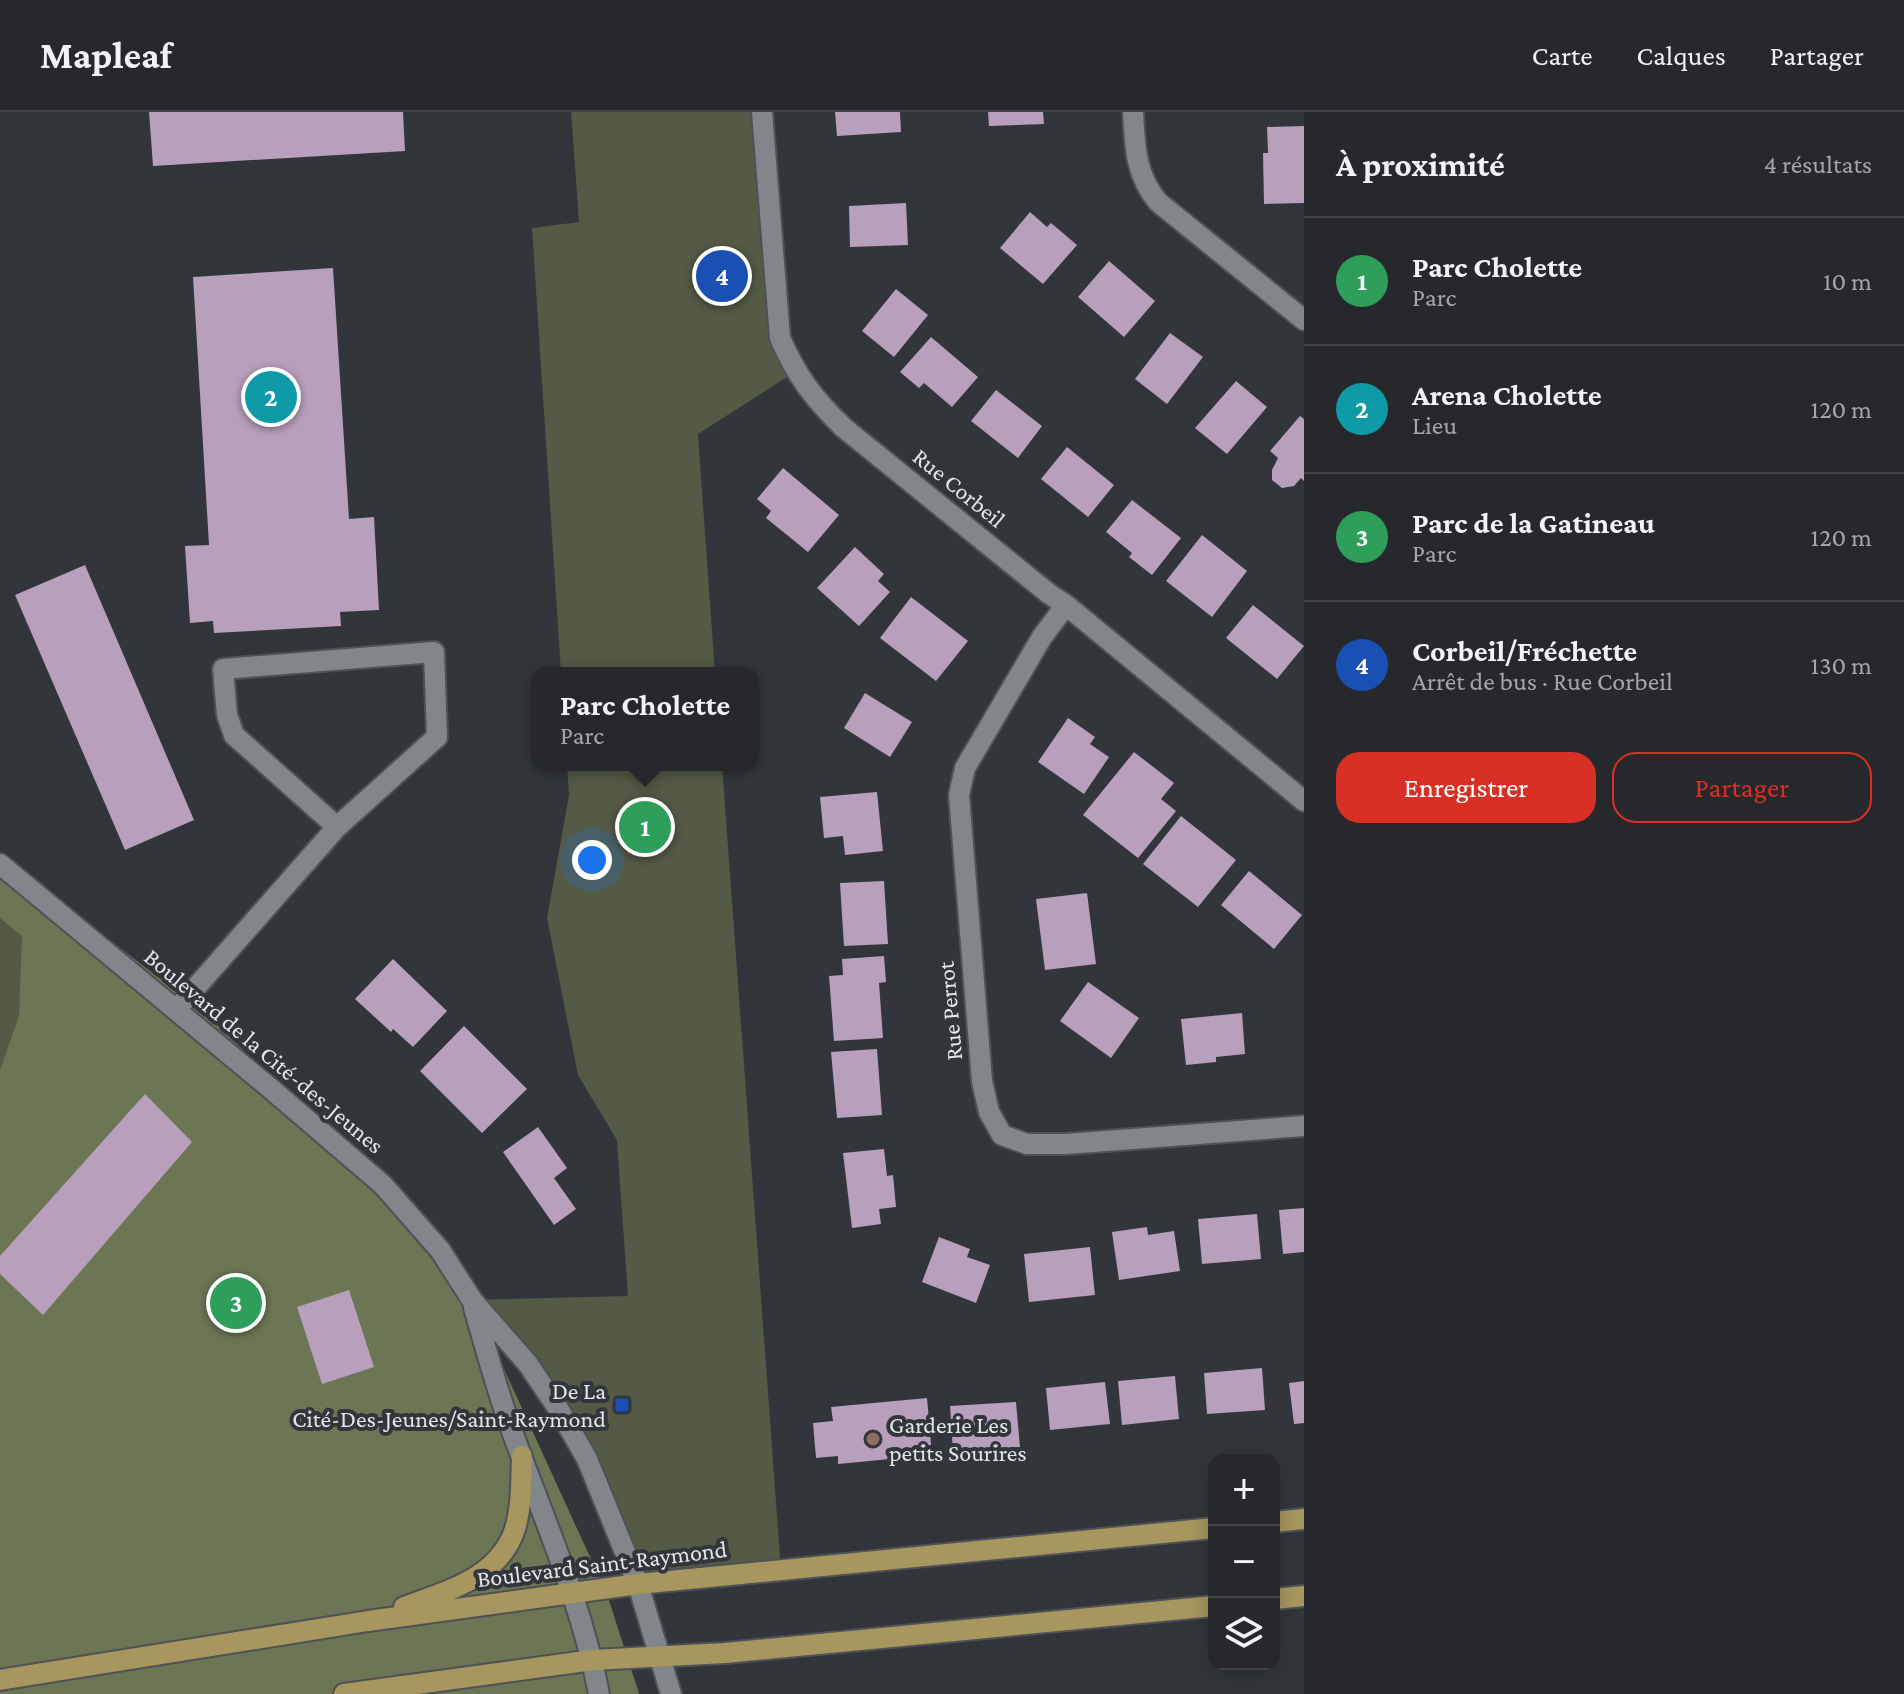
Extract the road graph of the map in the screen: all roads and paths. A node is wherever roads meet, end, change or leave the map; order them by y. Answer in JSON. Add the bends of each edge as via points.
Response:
{"nodes":[{"id":1,"x":762,"y":112,"type":"edge"},
{"id":2,"x":1133,"y":112,"type":"edge"},
{"id":3,"x":1304,"y":320,"type":"edge"},
{"id":4,"x":1066,"y":605,"type":"junction"},
{"id":5,"x":1304,"y":801,"type":"edge"},
{"id":6,"x":337,"y":827,"type":"junction"},
{"id":7,"x":0,"y":864,"type":"edge"},
{"id":8,"x":176,"y":1010,"type":"junction"},
{"id":9,"x":1304,"y":1126,"type":"edge"},
{"id":10,"x":472,"y":1300,"type":"junction"},
{"id":11,"x":522,"y":1456,"type":"junction"},
{"id":12,"x":1304,"y":1519,"type":"edge"},
{"id":13,"x":1280,"y":1521,"type":"edge"},
{"id":14,"x":1208,"y":1529,"type":"edge"},
{"id":15,"x":638,"y":1584,"type":"junction"},
{"id":16,"x":574,"y":1593,"type":"junction"},
{"id":17,"x":1304,"y":1596,"type":"edge"},
{"id":18,"x":1280,"y":1598,"type":"edge"},
{"id":19,"x":1208,"y":1607,"type":"edge"},
{"id":20,"x":368,"y":1621,"type":"junction"},
{"id":21,"x":660,"y":1656,"type":"junction"},
{"id":22,"x":593,"y":1660,"type":"junction"},
{"id":23,"x":0,"y":1680,"type":"edge"},
{"id":24,"x":344,"y":1694,"type":"edge"},
{"id":25,"x":599,"y":1694,"type":"edge"},
{"id":26,"x":671,"y":1694,"type":"edge"}],
"edges":[{"from":1,"to":4,"type":"street","name":"Rue Corbeil","via":[[779,330],[795,372],[844,428]]},
{"from":2,"to":3,"type":"street","via":[[1135,153],[1158,202]]},
{"from":4,"to":5,"type":"street","name":"Rue Corbeil"},
{"from":4,"to":9,"type":"street","name":"Rue Perrot","via":[[965,768],[959,795],[982,1081],[989,1112],[1002,1135],[1027,1144]]},
{"from":6,"to":6,"type":"street","via":[[437,737],[434,652],[223,669],[234,735]]},
{"from":6,"to":8,"type":"street"},
{"from":7,"to":8,"type":"street","name":"Boulevard de la Cité-des-Jeunes"},
{"from":8,"to":10,"type":"street","name":"Boulevard de la Cité-des-Jeunes","via":[[383,1185],[440,1250]]},
{"from":10,"to":11,"type":"street","name":"Boulevard de la Cité-des-Jeunes"},
{"from":10,"to":15,"type":"street","name":"Boulevard de la Cité-des-Jeunes","via":[[528,1364],[559,1410],[587,1459]]},
{"from":11,"to":16,"type":"street","name":"Boulevard de la Cité-des-Jeunes"},
{"from":11,"to":20,"type":"main road","via":[[515,1528],[494,1565],[453,1589]]},
{"from":12,"to":13,"type":"main road"},
{"from":14,"to":15,"type":"main road","name":"Boulevard Saint-Raymond"},
{"from":15,"to":16,"type":"main road","name":"Boulevard Saint-Raymond"},
{"from":15,"to":21,"type":"street","name":"Boulevard de la Cité-des-Jeunes"},
{"from":16,"to":20,"type":"main road","name":"Boulevard Saint-Raymond"},
{"from":16,"to":22,"type":"street","name":"Boulevard de la Cité-des-Jeunes"},
{"from":17,"to":18,"type":"main road"},
{"from":19,"to":21,"type":"main road"},
{"from":20,"to":23,"type":"main road","name":"Boulevard Saint-Raymond"},
{"from":21,"to":22,"type":"main road"},
{"from":21,"to":26,"type":"street","name":"Boulevard de la Cité-des-Jeunes"},
{"from":22,"to":24,"type":"main road"},
{"from":22,"to":25,"type":"street","name":"Boulevard de la Cité-des-Jeunes"}]}
